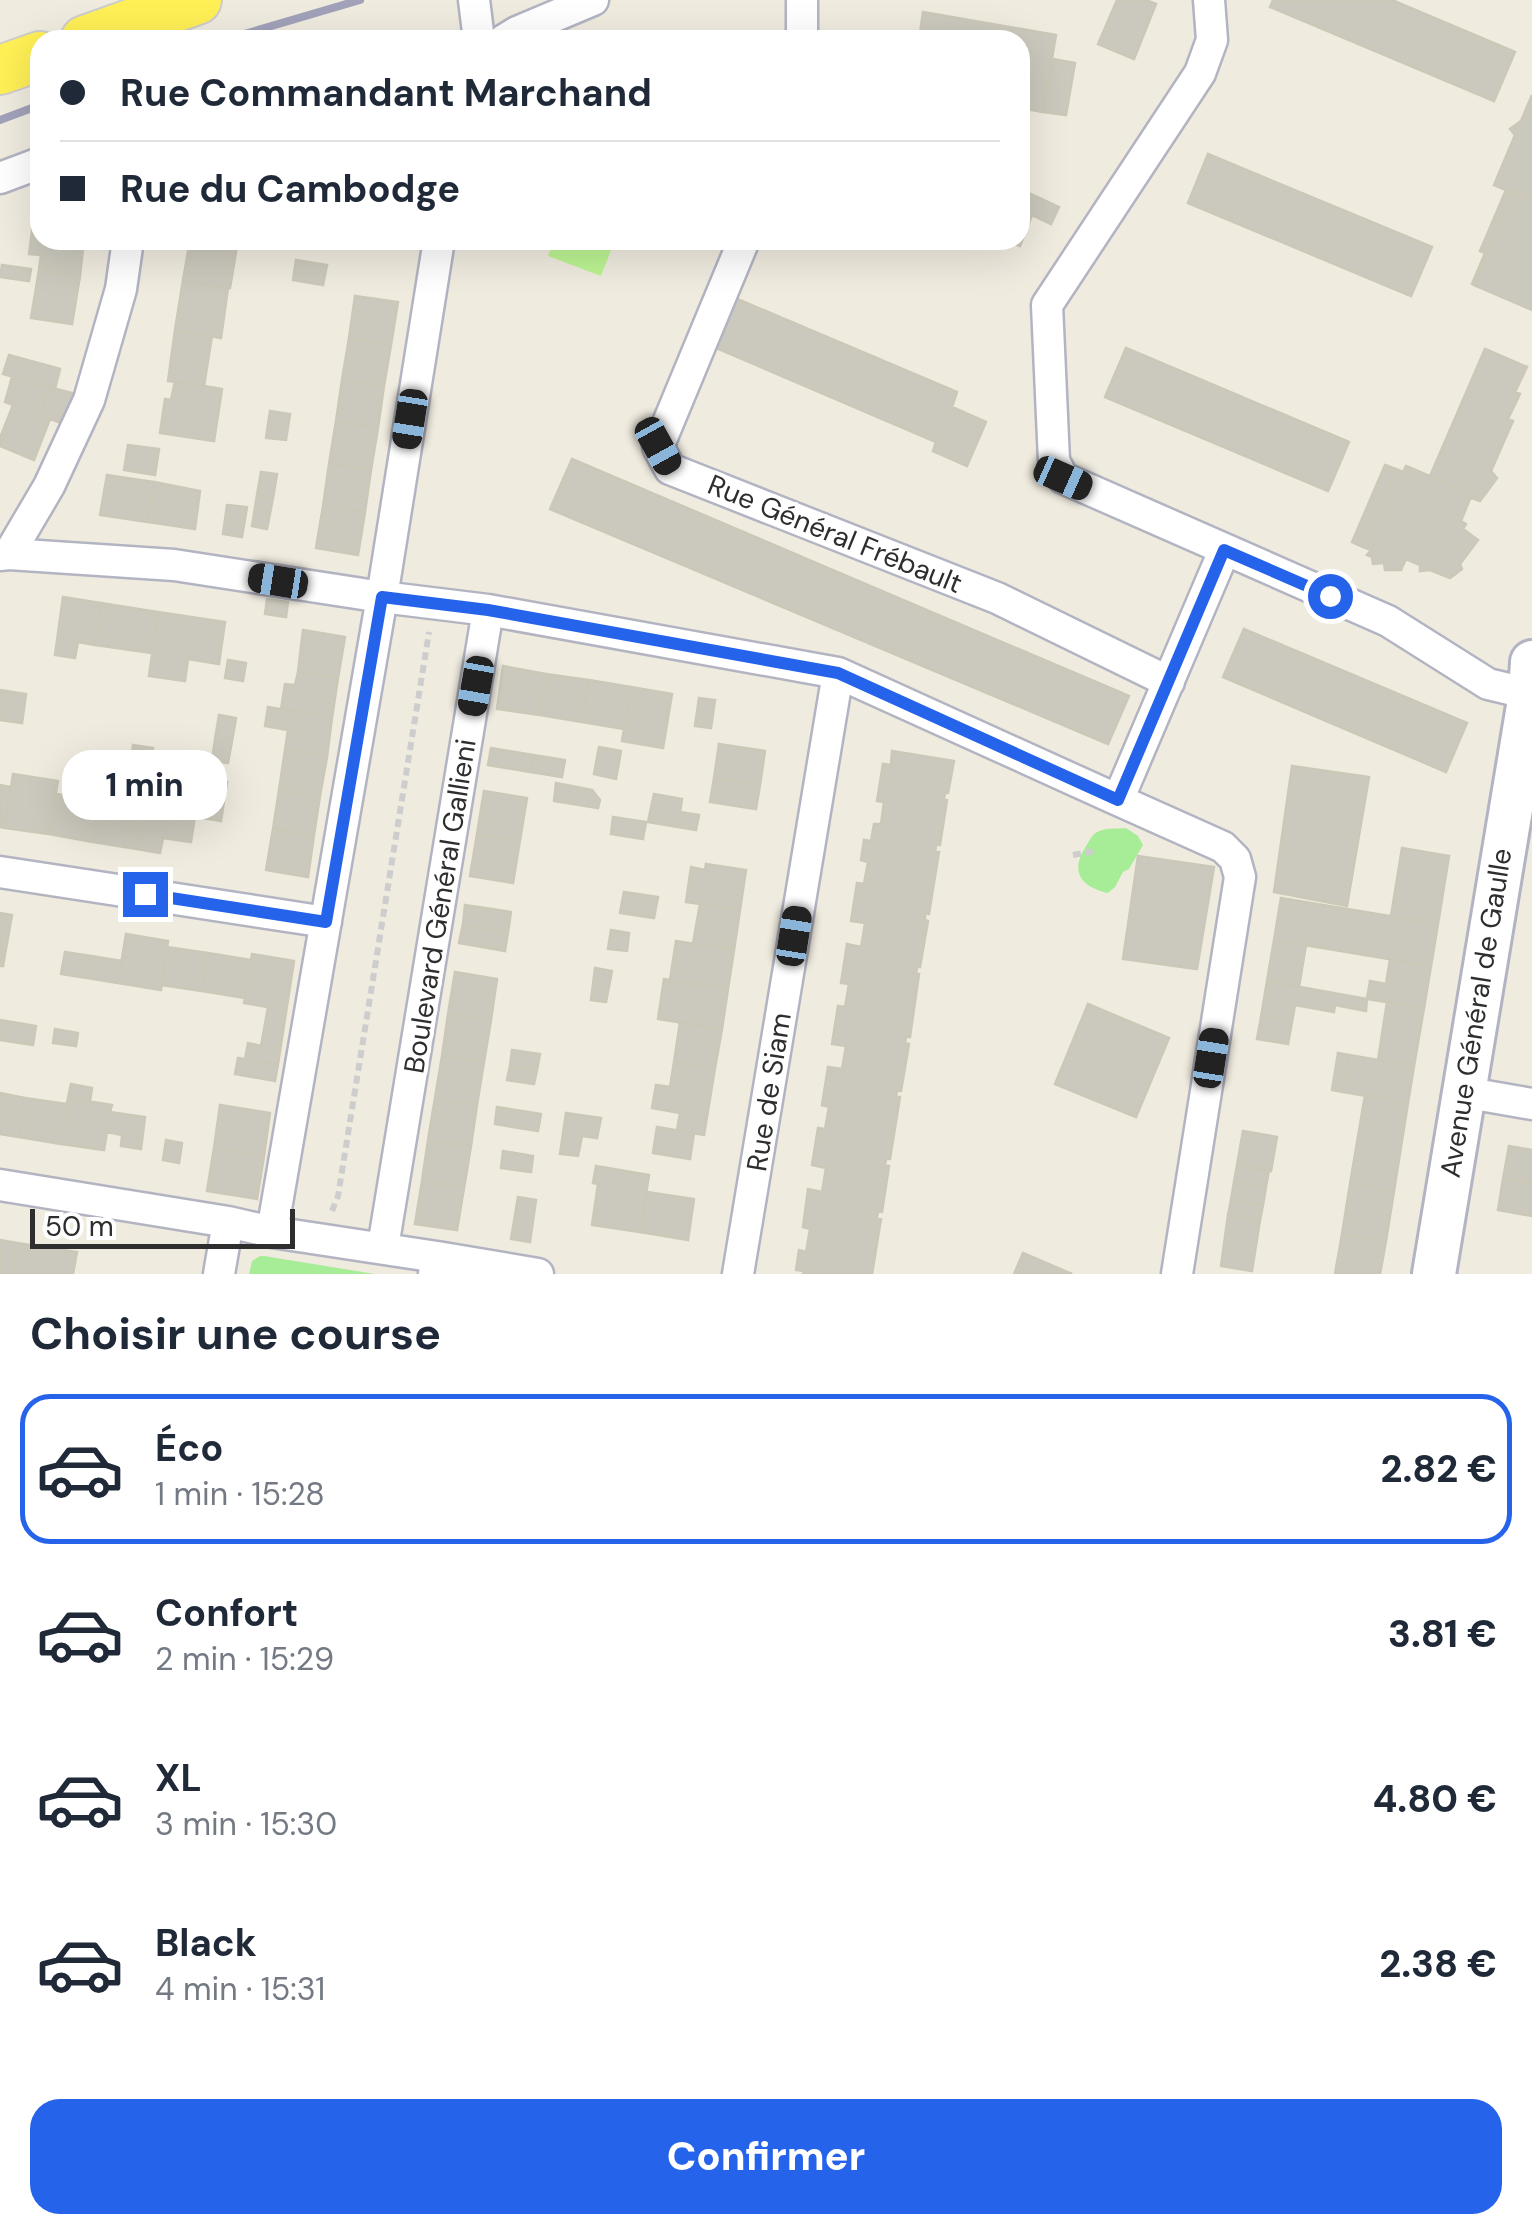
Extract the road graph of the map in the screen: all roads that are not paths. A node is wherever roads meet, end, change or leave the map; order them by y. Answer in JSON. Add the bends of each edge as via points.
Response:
{"nodes":[{"id":1,"x":197,"y":0,"type":"edge"},
{"id":2,"x":594,"y":0,"type":"edge"},
{"id":3,"x":802,"y":0,"type":"edge"},
{"id":4,"x":1209,"y":0,"type":"edge"},
{"id":5,"x":113,"y":30,"type":"edge"},
{"id":6,"x":522,"y":30,"type":"edge"},
{"id":7,"x":802,"y":30,"type":"edge"},
{"id":8,"x":30,"y":60,"type":"edge"},
{"id":9,"x":0,"y":70,"type":"edge"},
{"id":10,"x":30,"y":167,"type":"edge"},
{"id":11,"x":0,"y":178,"type":"edge"},
{"id":12,"x":127,"y":250,"type":"edge"},
{"id":13,"x":437,"y":250,"type":"edge"},
{"id":14,"x":740,"y":250,"type":"edge"},
{"id":15,"x":1224,"y":550,"type":"junction"},
{"id":16,"x":5,"y":554,"type":"edge"},
{"id":17,"x":382,"y":597,"type":"junction"},
{"id":18,"x":488,"y":610,"type":"junction"},
{"id":19,"x":838,"y":673,"type":"junction"},
{"id":20,"x":1531,"y":681,"type":"edge"},
{"id":21,"x":1169,"y":682,"type":"junction"},
{"id":22,"x":1118,"y":800,"type":"junction"},
{"id":23,"x":0,"y":872,"type":"edge"},
{"id":24,"x":326,"y":922,"type":"junction"},
{"id":25,"x":1463,"y":1092,"type":"junction"},
{"id":26,"x":1532,"y":1104,"type":"edge"},
{"id":27,"x":0,"y":1186,"type":"edge"},
{"id":28,"x":228,"y":1222,"type":"junction"},
{"id":29,"x":272,"y":1232,"type":"junction"},
{"id":30,"x":383,"y":1248,"type":"junction"},
{"id":31,"x":435,"y":1265,"type":"edge"},
{"id":32,"x":218,"y":1274,"type":"edge"},
{"id":33,"x":538,"y":1274,"type":"edge"},
{"id":34,"x":738,"y":1274,"type":"edge"},
{"id":35,"x":1177,"y":1274,"type":"edge"},
{"id":36,"x":1434,"y":1274,"type":"edge"}],
"edges":[{"from":1,"to":5,"type":"main road"},
{"from":2,"to":6,"type":"street"},
{"from":3,"to":7,"type":"street"},
{"from":4,"to":15,"type":"street","via":[[1212,40],[1200,74],[1047,305],[1054,461],[1063,478]]},
{"from":8,"to":9,"type":"main road"},
{"from":10,"to":11,"type":"street"},
{"from":12,"to":16,"type":"street","via":[[89,400],[49,486]]},
{"from":13,"to":17,"type":"street"},
{"from":14,"to":21,"type":"street","name":"Rue Général Frébault","via":[[658,446],[670,469],[997,598]]},
{"from":15,"to":20,"type":"street","via":[[1388,621],[1488,684]]},
{"from":15,"to":21,"type":"street"},
{"from":16,"to":17,"type":"street","via":[[174,565]]},
{"from":17,"to":18,"type":"street"},
{"from":17,"to":24,"type":"street"},
{"from":18,"to":19,"type":"street"},
{"from":18,"to":30,"type":"street","name":"Boulevard Général Gallieni"},
{"from":19,"to":22,"type":"street"},
{"from":19,"to":34,"type":"street","name":"Rue de Siam"},
{"from":20,"to":25,"type":"main road","name":"Avenue Général de Gaulle"},
{"from":21,"to":22,"type":"street"},
{"from":22,"to":35,"type":"street","via":[[1223,847],[1240,877]]},
{"from":23,"to":24,"type":"street"},
{"from":24,"to":29,"type":"street"},
{"from":25,"to":26,"type":"street"},
{"from":25,"to":36,"type":"main road","name":"Avenue Général de Gaulle"},
{"from":27,"to":28,"type":"street"},
{"from":28,"to":29,"type":"street"},
{"from":28,"to":32,"type":"street"},
{"from":29,"to":30,"type":"street"},
{"from":30,"to":31,"type":"street"},
{"from":31,"to":33,"type":"street"}]}
